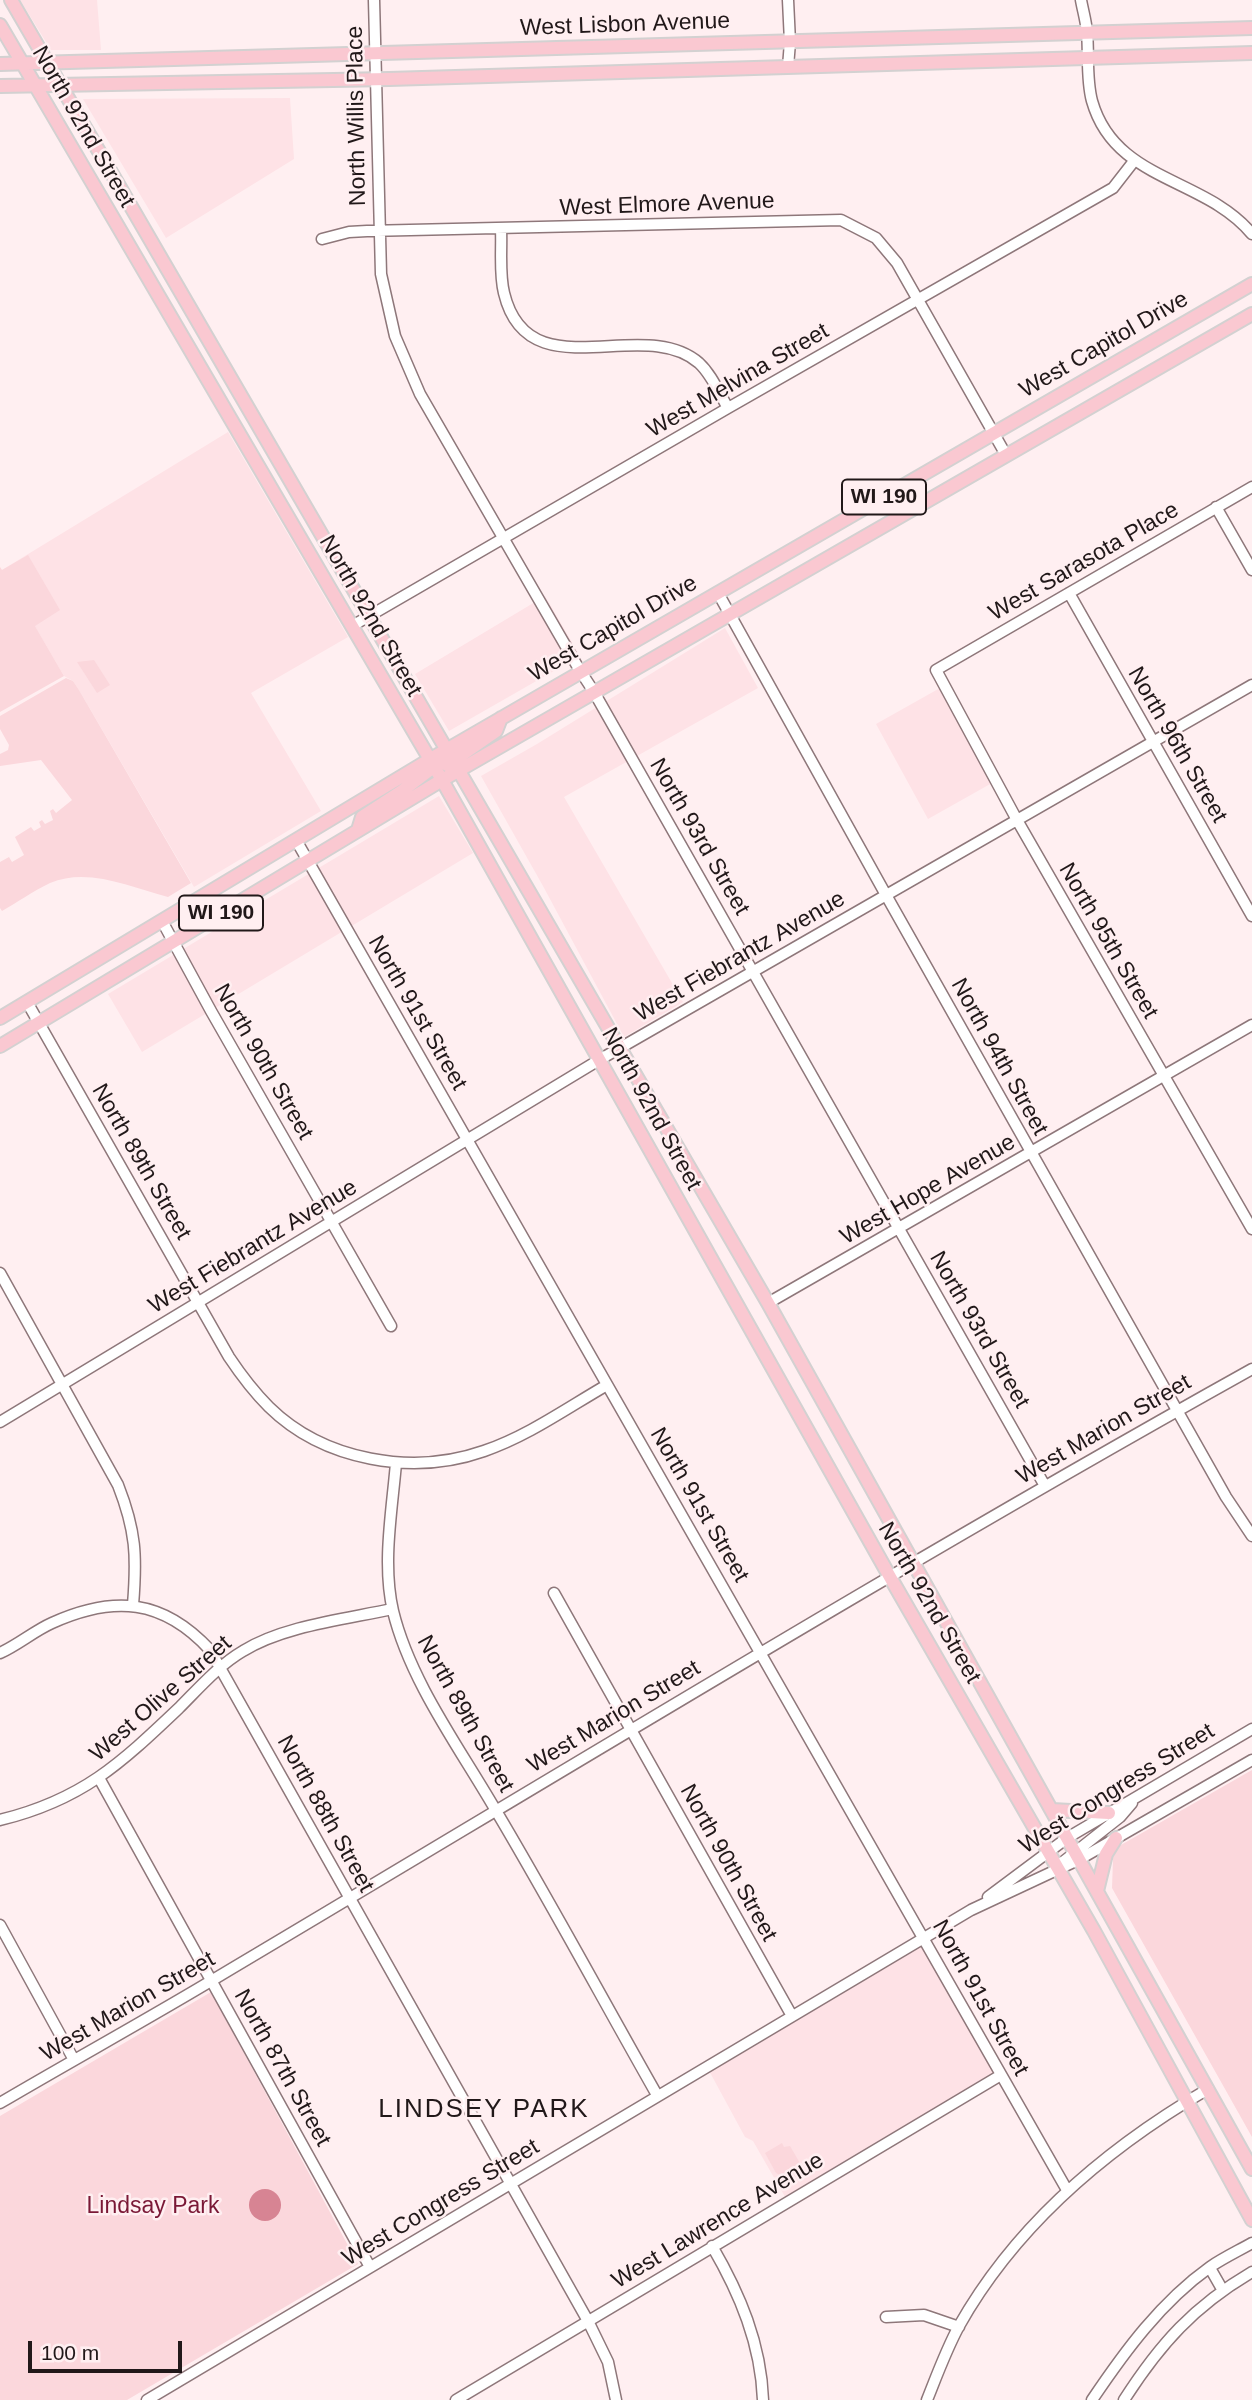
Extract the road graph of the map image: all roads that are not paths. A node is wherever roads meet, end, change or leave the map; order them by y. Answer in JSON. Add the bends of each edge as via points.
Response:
{"nodes":[{"id":1,"x":11,"y":0,"type":"edge"},
{"id":2,"x":374,"y":0,"type":"edge"},
{"id":3,"x":789,"y":0,"type":"edge"},
{"id":4,"x":1081,"y":0,"type":"edge"},
{"id":5,"x":0,"y":26,"type":"edge"},
{"id":6,"x":1252,"y":28,"type":"edge"},
{"id":7,"x":1087,"y":32,"type":"junction"},
{"id":8,"x":790,"y":42,"type":"junction"},
{"id":9,"x":376,"y":53,"type":"junction"},
{"id":10,"x":1252,"y":53,"type":"edge"},
{"id":11,"x":1088,"y":59,"type":"junction"},
{"id":12,"x":48,"y":62,"type":"junction"},
{"id":13,"x":0,"y":64,"type":"edge"},
{"id":14,"x":22,"y":64,"type":"junction"},
{"id":15,"x":788,"y":67,"type":"junction"},
{"id":16,"x":377,"y":79,"type":"junction"},
{"id":17,"x":61,"y":84,"type":"junction"},
{"id":18,"x":34,"y":85,"type":"junction"},
{"id":19,"x":0,"y":86,"type":"edge"},
{"id":20,"x":1134,"y":161,"type":"junction"},
{"id":21,"x":501,"y":229,"type":"junction"},
{"id":22,"x":379,"y":231,"type":"junction"},
{"id":23,"x":1252,"y":234,"type":"edge"},
{"id":24,"x":322,"y":239,"type":"dead end"},
{"id":25,"x":154,"y":243,"type":"junction"},
{"id":26,"x":135,"y":256,"type":"junction"},
{"id":27,"x":1252,"y":284,"type":"edge"},
{"id":28,"x":918,"y":301,"type":"junction"},
{"id":29,"x":1252,"y":314,"type":"edge"},
{"id":30,"x":728,"y":408,"type":"junction"},
{"id":31,"x":994,"y":433,"type":"junction"},
{"id":32,"x":1006,"y":456,"type":"junction"},
{"id":33,"x":1252,"y":487,"type":"edge"},
{"id":34,"x":1216,"y":507,"type":"junction"},
{"id":35,"x":504,"y":538,"type":"junction"},
{"id":36,"x":1252,"y":570,"type":"edge"},
{"id":37,"x":718,"y":593,"type":"junction"},
{"id":38,"x":1069,"y":593,"type":"junction"},
{"id":39,"x":730,"y":614,"type":"junction"},
{"id":40,"x":369,"y":615,"type":"junction"},
{"id":41,"x":352,"y":626,"type":"junction"},
{"id":42,"x":936,"y":670,"type":"joint"},
{"id":43,"x":581,"y":672,"type":"junction"},
{"id":44,"x":1252,"y":685,"type":"edge"},
{"id":45,"x":594,"y":692,"type":"junction"},
{"id":46,"x":1152,"y":742,"type":"junction"},
{"id":47,"x":453,"y":760,"type":"junction"},
{"id":48,"x":432,"y":764,"type":"junction"},
{"id":49,"x":442,"y":780,"type":"junction"},
{"id":50,"x":1017,"y":820,"type":"junction"},
{"id":51,"x":358,"y":830,"type":"junction"},
{"id":52,"x":296,"y":840,"type":"junction"},
{"id":53,"x":307,"y":861,"type":"junction"},
{"id":54,"x":886,"y":895,"type":"junction"},
{"id":55,"x":1252,"y":916,"type":"edge"},
{"id":56,"x":162,"y":920,"type":"junction"},
{"id":57,"x":173,"y":942,"type":"junction"},
{"id":58,"x":754,"y":971,"type":"junction"},
{"id":59,"x":26,"y":1002,"type":"junction"},
{"id":60,"x":0,"y":1018,"type":"edge"},
{"id":61,"x":38,"y":1023,"type":"junction"},
{"id":62,"x":1252,"y":1025,"type":"edge"},
{"id":63,"x":0,"y":1046,"type":"edge"},
{"id":64,"x":620,"y":1048,"type":"junction"},
{"id":65,"x":599,"y":1060,"type":"junction"},
{"id":66,"x":1163,"y":1076,"type":"junction"},
{"id":67,"x":467,"y":1140,"type":"junction"},
{"id":68,"x":1031,"y":1153,"type":"junction"},
{"id":69,"x":332,"y":1222,"type":"junction"},
{"id":70,"x":899,"y":1229,"type":"junction"},
{"id":71,"x":1252,"y":1229,"type":"edge"},
{"id":72,"x":0,"y":1273,"type":"edge"},
{"id":73,"x":198,"y":1302,"type":"junction"},
{"id":74,"x":768,"y":1303,"type":"junction"},
{"id":75,"x":391,"y":1326,"type":"dead end"},
{"id":76,"x":1252,"y":1369,"type":"edge"},
{"id":77,"x":63,"y":1384,"type":"junction"},
{"id":78,"x":607,"y":1385,"type":"junction"},
{"id":79,"x":1178,"y":1410,"type":"junction"},
{"id":80,"x":0,"y":1422,"type":"edge"},
{"id":81,"x":396,"y":1463,"type":"junction"},
{"id":82,"x":1045,"y":1486,"type":"junction"},
{"id":83,"x":1252,"y":1536,"type":"edge"},
{"id":84,"x":913,"y":1563,"type":"junction"},
{"id":85,"x":890,"y":1577,"type":"junction"},
{"id":86,"x":554,"y":1593,"type":"dead end"},
{"id":87,"x":133,"y":1605,"type":"junction"},
{"id":88,"x":392,"y":1609,"type":"junction"},
{"id":89,"x":761,"y":1651,"type":"junction"},
{"id":90,"x":0,"y":1653,"type":"edge"},
{"id":91,"x":221,"y":1667,"type":"junction"},
{"id":92,"x":1252,"y":1729,"type":"edge"},
{"id":93,"x":631,"y":1730,"type":"junction"},
{"id":94,"x":1252,"y":1760,"type":"edge"},
{"id":95,"x":99,"y":1778,"type":"junction"},
{"id":96,"x":1137,"y":1797,"type":"junction"},
{"id":97,"x":1052,"y":1810,"type":"junction"},
{"id":98,"x":496,"y":1811,"type":"junction"},
{"id":99,"x":1110,"y":1813,"type":"junction"},
{"id":100,"x":0,"y":1820,"type":"edge"},
{"id":101,"x":1067,"y":1838,"type":"junction"},
{"id":102,"x":1116,"y":1838,"type":"junction"},
{"id":103,"x":1047,"y":1852,"type":"junction"},
{"id":104,"x":1077,"y":1855,"type":"junction"},
{"id":105,"x":1057,"y":1869,"type":"junction"},
{"id":106,"x":1097,"y":1891,"type":"junction"},
{"id":107,"x":350,"y":1897,"type":"junction"},
{"id":108,"x":971,"y":1910,"type":"junction"},
{"id":109,"x":0,"y":1925,"type":"edge"},
{"id":110,"x":924,"y":1938,"type":"junction"},
{"id":111,"x":212,"y":1981,"type":"junction"},
{"id":112,"x":792,"y":2016,"type":"junction"},
{"id":113,"x":74,"y":2060,"type":"junction"},
{"id":114,"x":1001,"y":2075,"type":"junction"},
{"id":115,"x":1208,"y":2089,"type":"junction"},
{"id":116,"x":657,"y":2095,"type":"junction"},
{"id":117,"x":1188,"y":2101,"type":"junction"},
{"id":118,"x":0,"y":2104,"type":"edge"},
{"id":119,"x":1252,"y":2169,"type":"edge"},
{"id":120,"x":511,"y":2184,"type":"junction"},
{"id":121,"x":1067,"y":2190,"type":"junction"},
{"id":122,"x":1252,"y":2220,"type":"edge"},
{"id":123,"x":1252,"y":2242,"type":"edge"},
{"id":124,"x":712,"y":2246,"type":"junction"},
{"id":125,"x":370,"y":2267,"type":"junction"},
{"id":126,"x":1210,"y":2267,"type":"junction"},
{"id":127,"x":1252,"y":2272,"type":"edge"},
{"id":128,"x":1222,"y":2289,"type":"junction"},
{"id":129,"x":886,"y":2316,"type":"dead end"},
{"id":130,"x":588,"y":2321,"type":"junction"},
{"id":131,"x":959,"y":2327,"type":"junction"},
{"id":132,"x":147,"y":2400,"type":"edge"},
{"id":133,"x":456,"y":2400,"type":"edge"},
{"id":134,"x":616,"y":2400,"type":"edge"},
{"id":135,"x":763,"y":2400,"type":"edge"},
{"id":136,"x":927,"y":2400,"type":"edge"},
{"id":137,"x":1092,"y":2400,"type":"edge"},
{"id":138,"x":1124,"y":2400,"type":"edge"}],
"edges":[{"from":1,"to":12,"type":"main road","name":"North 92nd Street"},
{"from":2,"to":9,"type":"street","name":"North Willis Place"},
{"from":3,"to":8,"type":"street"},
{"from":4,"to":7,"type":"street"},
{"from":5,"to":14,"type":"main road","name":"North 92nd Street"},
{"from":6,"to":7,"type":"main road","name":"West Lisbon Avenue"},
{"from":7,"to":8,"type":"main road","name":"West Lisbon Avenue"},
{"from":7,"to":11,"type":"street"},
{"from":8,"to":9,"type":"main road","name":"West Lisbon Avenue"},
{"from":8,"to":15,"type":"street"},
{"from":9,"to":12,"type":"main road","name":"West Lisbon Avenue"},
{"from":9,"to":16,"type":"street","name":"North Willis Place"},
{"from":10,"to":11,"type":"main road","name":"West Lisbon Avenue"},
{"from":11,"to":15,"type":"main road","name":"West Lisbon Avenue"},
{"from":11,"to":20,"type":"street","via":[[1089,85],[1099,120]]},
{"from":12,"to":14,"type":"main road","name":"West Lisbon Avenue"},
{"from":12,"to":17,"type":"main road","name":"North 92nd Street"},
{"from":13,"to":14,"type":"main road","name":"West Lisbon Avenue"},
{"from":14,"to":18,"type":"main road","name":"North 92nd Street"},
{"from":15,"to":16,"type":"main road","name":"West Lisbon Avenue"},
{"from":16,"to":17,"type":"main road","name":"West Lisbon Avenue"},
{"from":16,"to":22,"type":"street","name":"North Willis Place"},
{"from":17,"to":18,"type":"main road","name":"West Lisbon Avenue"},
{"from":17,"to":25,"type":"main road","name":"North 92nd Street"},
{"from":18,"to":19,"type":"main road","name":"West Lisbon Avenue"},
{"from":18,"to":26,"type":"main road","name":"North 92nd Street"},
{"from":20,"to":23,"type":"street","via":[[1224,207]]},
{"from":20,"to":28,"type":"street","name":"West Melvina Street","via":[[1113,188]]},
{"from":21,"to":22,"type":"street","name":"West Elmore Avenue"},
{"from":21,"to":28,"type":"street","name":"West Elmore Avenue","via":[[841,220],[876,238],[897,263]]},
{"from":21,"to":30,"type":"street","via":[[504,293],[516,321],[528,333],[558,347],[668,347],[699,363]]},
{"from":22,"to":24,"type":"street","name":"West Elmore Avenue"},
{"from":22,"to":35,"type":"street","name":"North 93rd Street","via":[[388,307],[405,362]]},
{"from":25,"to":26,"type":"main road"},
{"from":25,"to":40,"type":"main road","name":"North 92nd Street"},
{"from":26,"to":41,"type":"main road","name":"North 92nd Street"},
{"from":27,"to":31,"type":"main road","name":"West Capitol Drive","number":"WI 190"},
{"from":28,"to":30,"type":"street","name":"West Melvina Street"},
{"from":28,"to":31,"type":"street"},
{"from":29,"to":32,"type":"main road","name":"West Capitol Drive","number":"WI 190"},
{"from":30,"to":35,"type":"street","name":"West Melvina Street"},
{"from":31,"to":32,"type":"street"},
{"from":31,"to":37,"type":"main road","name":"West Capitol Drive","number":"WI 190"},
{"from":32,"to":39,"type":"main road","name":"West Capitol Drive","number":"WI 190"},
{"from":33,"to":34,"type":"street","name":"West Sarasota Place"},
{"from":34,"to":36,"type":"street"},
{"from":34,"to":38,"type":"street","name":"West Sarasota Place"},
{"from":35,"to":40,"type":"street","name":"West Melvina Street"},
{"from":35,"to":43,"type":"street","name":"North 93rd Street"},
{"from":37,"to":39,"type":"street","name":"North 94th Street"},
{"from":37,"to":43,"type":"main road","name":"West Capitol Drive","number":"WI 190"},
{"from":38,"to":42,"type":"street","name":"West Sarasota Place"},
{"from":38,"to":46,"type":"street","name":"North 96th Street"},
{"from":39,"to":45,"type":"main road","name":"West Capitol Drive","number":"WI 190"},
{"from":39,"to":54,"type":"street","name":"North 94th Street"},
{"from":40,"to":41,"type":"street","name":"West Melvina Street"},
{"from":40,"to":47,"type":"main road","name":"North 92nd Street"},
{"from":41,"to":48,"type":"main road","name":"North 92nd Street"},
{"from":42,"to":50,"type":"street","name":"North 95th Street"},
{"from":43,"to":45,"type":"street","name":"North 93rd Street"},
{"from":43,"to":47,"type":"main road","name":"West Capitol Drive","number":"WI 190","via":[[501,719]]},
{"from":44,"to":46,"type":"street","name":"West Fiebrantz Avenue"},
{"from":45,"to":47,"type":"main road","name":"West Capitol Drive","number":"WI 190"},
{"from":45,"to":58,"type":"street","name":"North 93rd Street"},
{"from":46,"to":50,"type":"street","name":"West Fiebrantz Avenue"},
{"from":46,"to":55,"type":"street","name":"North 96th Street"},
{"from":47,"to":48,"type":"main road","name":"West Capitol Drive","number":"WI 190"},
{"from":47,"to":49,"type":"main road","name":"West Capitol Drive","number":"WI 190"},
{"from":47,"to":64,"type":"main road","name":"North 92nd Street"},
{"from":48,"to":49,"type":"main road","name":"North 92nd Street"},
{"from":48,"to":51,"type":"main road","via":[[362,817]]},
{"from":48,"to":52,"type":"main road","name":"West Capitol Drive","number":"WI 190"},
{"from":49,"to":51,"type":"main road","name":"West Capitol Drive","number":"WI 190"},
{"from":49,"to":65,"type":"main road","name":"North 92nd Street"},
{"from":50,"to":54,"type":"street","name":"West Fiebrantz Avenue"},
{"from":50,"to":66,"type":"street","name":"North 95th Street"},
{"from":51,"to":53,"type":"main road","name":"West Capitol Drive","number":"WI 190"},
{"from":52,"to":53,"type":"street","name":"North 91st Street"},
{"from":52,"to":56,"type":"main road","name":"West Capitol Drive","number":"WI 190"},
{"from":53,"to":57,"type":"main road","name":"West Capitol Drive","number":"WI 190"},
{"from":53,"to":67,"type":"street","name":"North 91st Street"},
{"from":54,"to":58,"type":"street","name":"West Fiebrantz Avenue"},
{"from":54,"to":68,"type":"street","name":"North 94th Street"},
{"from":56,"to":57,"type":"street","name":"North 90th Street"},
{"from":56,"to":59,"type":"main road","name":"West Capitol Drive","number":"WI 190"},
{"from":57,"to":61,"type":"main road","name":"West Capitol Drive","number":"WI 190"},
{"from":57,"to":69,"type":"street","name":"North 90th Street"},
{"from":58,"to":64,"type":"street","name":"West Fiebrantz Avenue"},
{"from":58,"to":70,"type":"street","name":"North 93rd Street"},
{"from":59,"to":60,"type":"main road","name":"West Capitol Drive","number":"WI 190"},
{"from":59,"to":61,"type":"street","name":"North 89th Street"},
{"from":61,"to":63,"type":"main road","name":"West Capitol Drive","number":"WI 190"},
{"from":61,"to":73,"type":"street","name":"North 89th Street"},
{"from":62,"to":66,"type":"street","name":"West Hope Avenue"},
{"from":64,"to":65,"type":"street","name":"West Fiebrantz Avenue"},
{"from":64,"to":74,"type":"main road","name":"North 92nd Street"},
{"from":65,"to":67,"type":"street","name":"West Fiebrantz Avenue"},
{"from":65,"to":85,"type":"main road","name":"North 92nd Street"},
{"from":66,"to":68,"type":"street","name":"West Hope Avenue"},
{"from":66,"to":71,"type":"street","name":"North 95th Street"},
{"from":67,"to":69,"type":"street","name":"West Fiebrantz Avenue"},
{"from":67,"to":78,"type":"street","name":"North 91st Street"},
{"from":68,"to":70,"type":"street","name":"West Hope Avenue"},
{"from":68,"to":79,"type":"street","name":"North 94th Street"},
{"from":69,"to":73,"type":"street","name":"West Fiebrantz Avenue"},
{"from":69,"to":75,"type":"street","name":"North 90th Street"},
{"from":70,"to":74,"type":"street","name":"West Hope Avenue"},
{"from":70,"to":82,"type":"street","name":"North 93rd Street"},
{"from":72,"to":77,"type":"street"},
{"from":73,"to":77,"type":"street","name":"West Fiebrantz Avenue"},
{"from":73,"to":81,"type":"street","name":"North 89th Street","via":[[245,1380],[271,1409],[329,1446]]},
{"from":74,"to":84,"type":"main road","name":"North 92nd Street"},
{"from":76,"to":79,"type":"street","name":"West Marion Street"},
{"from":77,"to":80,"type":"street","name":"West Fiebrantz Avenue"},
{"from":77,"to":87,"type":"street","via":[[130,1516],[136,1559]]},
{"from":78,"to":81,"type":"street","via":[[483,1452],[443,1461]]},
{"from":78,"to":89,"type":"street","name":"North 91st Street"},
{"from":79,"to":82,"type":"street","name":"West Marion Street"},
{"from":79,"to":83,"type":"street","name":"North 94th Street"},
{"from":81,"to":88,"type":"street","name":"North 89th Street","via":[[388,1574]]},
{"from":82,"to":84,"type":"street","name":"West Marion Street"},
{"from":84,"to":85,"type":"street","name":"West Marion Street"},
{"from":84,"to":97,"type":"main road","name":"North 92nd Street"},
{"from":85,"to":89,"type":"street","name":"West Marion Street"},
{"from":85,"to":103,"type":"main road","name":"North 92nd Street"},
{"from":86,"to":93,"type":"street","name":"North 90th Street"},
{"from":87,"to":90,"type":"street","via":[[93,1607],[51,1623]]},
{"from":87,"to":91,"type":"street","name":"North 88th Street","via":[[164,1615],[196,1635]]},
{"from":88,"to":91,"type":"street","name":"West Olive Street","via":[[264,1639]]},
{"from":88,"to":98,"type":"street","name":"North 89th Street","via":[[419,1679]]},
{"from":89,"to":93,"type":"street","name":"West Marion Street"},
{"from":89,"to":110,"type":"street","name":"North 91st Street"},
{"from":91,"to":95,"type":"street","name":"West Olive Street","via":[[129,1756]]},
{"from":91,"to":107,"type":"street","name":"North 88th Street"},
{"from":92,"to":96,"type":"street","name":"West Congress Street"},
{"from":93,"to":98,"type":"street","name":"West Marion Street"},
{"from":93,"to":112,"type":"street","name":"North 90th Street"},
{"from":94,"to":102,"type":"street","name":"West Congress Street"},
{"from":95,"to":100,"type":"street","name":"West Olive Street","via":[[66,1797]]},
{"from":95,"to":111,"type":"street","name":"North 87th Street"},
{"from":96,"to":99,"type":"street","name":"West Congress Street"},
{"from":96,"to":104,"type":"street"},
{"from":97,"to":99,"type":"main road"},
{"from":97,"to":101,"type":"main road","name":"North 92nd Street"},
{"from":98,"to":107,"type":"street","name":"West Marion Street"},
{"from":98,"to":116,"type":"street","name":"North 89th Street"},
{"from":99,"to":101,"type":"street","name":"West Congress Street"},
{"from":101,"to":103,"type":"street","name":"West Congress Street"},
{"from":101,"to":104,"type":"main road","name":"North 92nd Street"},
{"from":102,"to":104,"type":"street","name":"West Congress Street"},
{"from":102,"to":106,"type":"main road","via":[[1106,1854]]},
{"from":103,"to":105,"type":"main road","name":"North 92nd Street"},
{"from":103,"to":108,"type":"street","name":"West Congress Street"},
{"from":104,"to":105,"type":"street","name":"West Congress Street"},
{"from":104,"to":106,"type":"main road","name":"North 92nd Street"},
{"from":105,"to":108,"type":"street","name":"West Congress Street"},
{"from":105,"to":117,"type":"main road","name":"North 92nd Street"},
{"from":106,"to":115,"type":"main road","name":"North 92nd Street"},
{"from":107,"to":111,"type":"street","name":"West Marion Street"},
{"from":107,"to":120,"type":"street","name":"North 88th Street"},
{"from":108,"to":110,"type":"street","name":"West Congress Street"},
{"from":109,"to":113,"type":"street"},
{"from":110,"to":112,"type":"street","name":"West Congress Street"},
{"from":110,"to":114,"type":"street","name":"North 91st Street"},
{"from":111,"to":113,"type":"street","name":"West Marion Street"},
{"from":111,"to":125,"type":"street","name":"North 87th Street"},
{"from":112,"to":116,"type":"street","name":"West Congress Street"},
{"from":113,"to":118,"type":"street","name":"West Marion Street"},
{"from":114,"to":121,"type":"street","name":"North 91st Street"},
{"from":114,"to":124,"type":"street","name":"West Lawrence Avenue"},
{"from":115,"to":117,"type":"street"},
{"from":115,"to":119,"type":"main road","name":"North 92nd Street"},
{"from":116,"to":120,"type":"street","name":"West Congress Street"},
{"from":117,"to":121,"type":"street","via":[[1125,2142]]},
{"from":117,"to":122,"type":"main road","name":"North 92nd Street"},
{"from":120,"to":125,"type":"street","name":"West Congress Street"},
{"from":120,"to":130,"type":"street","name":"North 88th Street"},
{"from":121,"to":131,"type":"street","via":[[1009,2253]]},
{"from":123,"to":126,"type":"street"},
{"from":124,"to":130,"type":"street","name":"West Lawrence Avenue"},
{"from":124,"to":135,"type":"street","via":[[752,2331]]},
{"from":125,"to":132,"type":"street","name":"West Congress Street"},
{"from":126,"to":128,"type":"street"},
{"from":126,"to":137,"type":"street","via":[[1167,2305],[1124,2353]]},
{"from":127,"to":128,"type":"street"},
{"from":128,"to":138,"type":"street","via":[[1182,2323]]},
{"from":129,"to":131,"type":"street","via":[[924,2315]]},
{"from":130,"to":133,"type":"street","name":"West Lawrence Avenue"},
{"from":130,"to":134,"type":"street","name":"North 88th Street","via":[[608,2362]]},
{"from":131,"to":136,"type":"street"}]}
